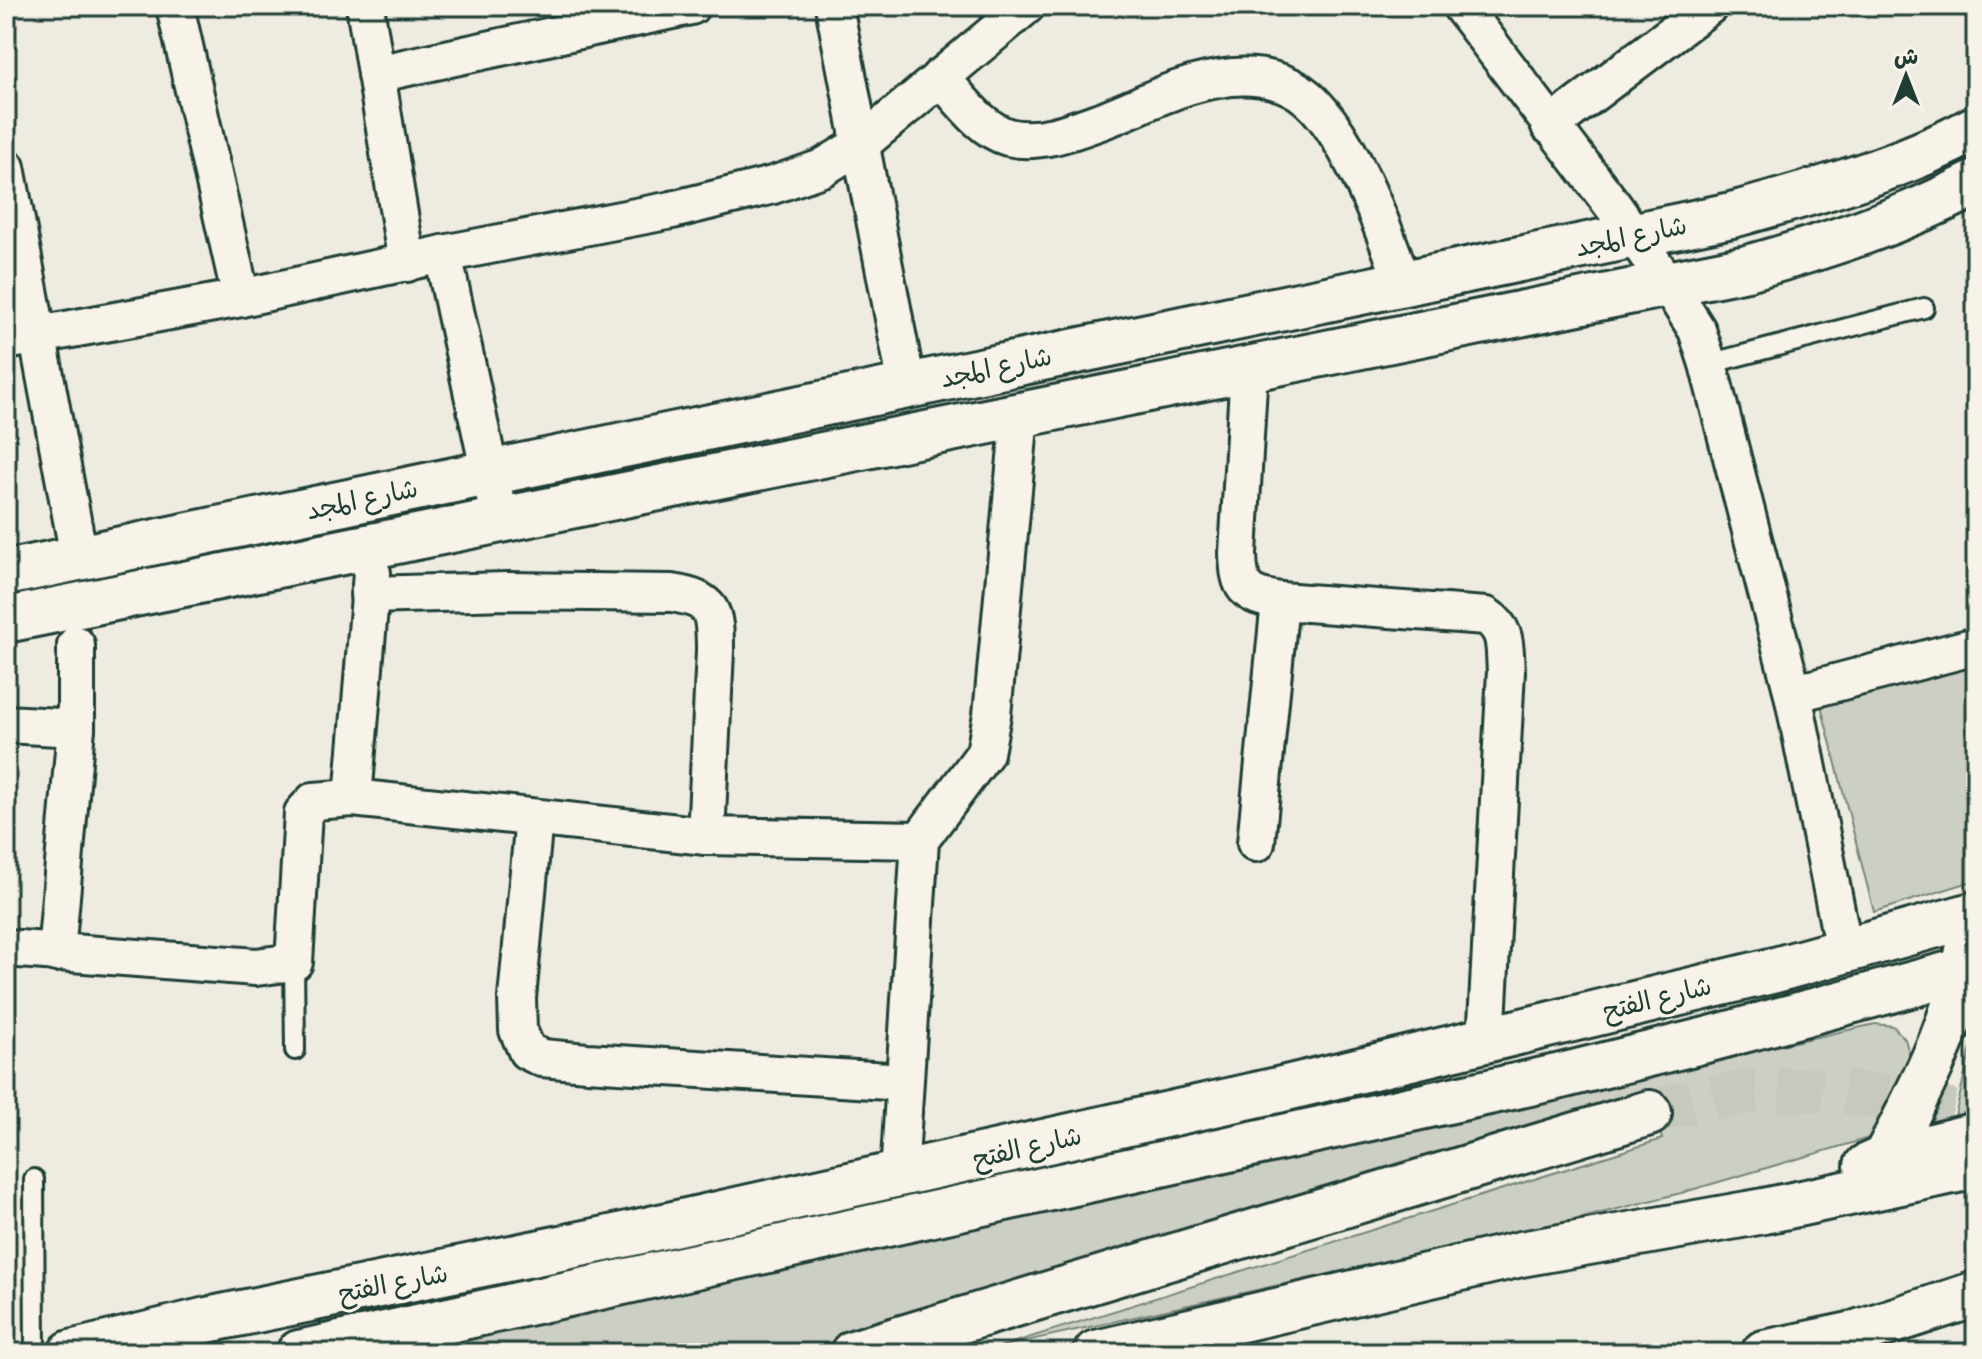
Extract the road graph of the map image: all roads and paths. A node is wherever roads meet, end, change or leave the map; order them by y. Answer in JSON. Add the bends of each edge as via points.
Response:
{"nodes":[{"id":1,"x":175,"y":6,"type":"edge"},
{"id":2,"x":365,"y":6,"type":"edge"},
{"id":3,"x":691,"y":6,"type":"edge"},
{"id":4,"x":834,"y":6,"type":"edge"},
{"id":5,"x":1026,"y":6,"type":"edge"},
{"id":6,"x":1461,"y":6,"type":"edge"},
{"id":7,"x":1688,"y":12,"type":"edge"},
{"id":8,"x":376,"y":74,"type":"junction"},
{"id":9,"x":940,"y":77,"type":"junction"},
{"id":10,"x":1550,"y":126,"type":"junction"},
{"id":11,"x":1976,"y":128,"type":"edge"},
{"id":12,"x":860,"y":145,"type":"junction"},
{"id":13,"x":6,"y":167,"type":"edge"},
{"id":14,"x":1976,"y":183,"type":"edge"},
{"id":15,"x":1635,"y":235,"type":"junction"},
{"id":16,"x":443,"y":254,"type":"junction"},
{"id":17,"x":407,"y":263,"type":"junction"},
{"id":18,"x":1403,"y":283,"type":"junction"},
{"id":19,"x":1668,"y":284,"type":"junction"},
{"id":20,"x":241,"y":298,"type":"junction"},
{"id":21,"x":1924,"y":308,"type":"dead end"},
{"id":22,"x":22,"y":338,"type":"edge"},
{"id":23,"x":1708,"y":364,"type":"junction"},
{"id":24,"x":1249,"y":369,"type":"junction"},
{"id":25,"x":907,"y":386,"type":"junction"},
{"id":26,"x":1020,"y":415,"type":"junction"},
{"id":27,"x":490,"y":473,"type":"junction"},
{"id":28,"x":500,"y":521,"type":"junction"},
{"id":29,"x":376,"y":546,"type":"junction"},
{"id":30,"x":79,"y":557,"type":"junction"},
{"id":31,"x":6,"y":573,"type":"edge"},
{"id":32,"x":369,"y":595,"type":"junction"},
{"id":33,"x":1280,"y":601,"type":"junction"},
{"id":34,"x":6,"y":620,"type":"edge"},
{"id":35,"x":76,"y":645,"type":"dead end"},
{"id":36,"x":1976,"y":646,"type":"edge"},
{"id":37,"x":1793,"y":694,"type":"junction"},
{"id":38,"x":6,"y":724,"type":"edge"},
{"id":39,"x":76,"y":728,"type":"junction"},
{"id":40,"x":353,"y":798,"type":"junction"},
{"id":41,"x":534,"y":818,"type":"junction"},
{"id":42,"x":706,"y":836,"type":"junction"},
{"id":43,"x":920,"y":840,"type":"junction"},
{"id":44,"x":1256,"y":843,"type":"dead end"},
{"id":45,"x":1974,"y":915,"type":"edge"},
{"id":46,"x":6,"y":948,"type":"edge"},
{"id":47,"x":1844,"y":950,"type":"junction"},
{"id":48,"x":56,"y":953,"type":"junction"},
{"id":49,"x":294,"y":962,"type":"junction"},
{"id":50,"x":1971,"y":968,"type":"edge"},
{"id":51,"x":1486,"y":1041,"type":"junction"},
{"id":52,"x":295,"y":1050,"type":"dead end"},
{"id":53,"x":904,"y":1082,"type":"junction"},
{"id":54,"x":1649,"y":1113,"type":"tunnel mouth"},
{"id":55,"x":1976,"y":1135,"type":"edge"},
{"id":56,"x":1885,"y":1158,"type":"junction"},
{"id":57,"x":1976,"y":1166,"type":"edge"},
{"id":58,"x":899,"y":1176,"type":"junction"},
{"id":59,"x":34,"y":1179,"type":"dead end"},
{"id":60,"x":1764,"y":1211,"type":"junction"},
{"id":61,"x":1976,"y":1294,"type":"edge"},
{"id":62,"x":1976,"y":1318,"type":"edge"},
{"id":63,"x":1850,"y":1335,"type":"junction"},
{"id":64,"x":35,"y":1353,"type":"edge"},
{"id":65,"x":71,"y":1353,"type":"edge"},
{"id":66,"x":299,"y":1353,"type":"edge"},
{"id":67,"x":853,"y":1353,"type":"edge"},
{"id":68,"x":1096,"y":1353,"type":"edge"},
{"id":69,"x":1764,"y":1353,"type":"edge"}],
"edges":[{"from":1,"to":20,"type":"street"},
{"from":2,"to":8,"type":"street"},
{"from":3,"to":8,"type":"street"},
{"from":4,"to":12,"type":"street"},
{"from":5,"to":9,"type":"street"},
{"from":6,"to":10,"type":"street"},
{"from":7,"to":10,"type":"street"},
{"from":8,"to":17,"type":"street"},
{"from":9,"to":12,"type":"street"},
{"from":9,"to":18,"type":"street","via":[[989,129],[1035,139],[1067,133],[1172,91],[1218,79],[1277,80],[1302,93],[1352,160]]},
{"from":10,"to":15,"type":"street"},
{"from":11,"to":15,"type":"main road","name":"شارع المجد","via":[[1810,194]]},
{"from":12,"to":16,"type":"street","via":[[822,168],[773,185]]},
{"from":12,"to":25,"type":"street"},
{"from":13,"to":22,"type":"street"},
{"from":14,"to":19,"type":"main road","name":"شارع المجد","via":[[1819,248]]},
{"from":15,"to":18,"type":"main road","name":"شارع المجد"},
{"from":15,"to":19,"type":"street"},
{"from":16,"to":17,"type":"street"},
{"from":16,"to":27,"type":"street"},
{"from":17,"to":20,"type":"street"},
{"from":18,"to":25,"type":"main road","name":"شارع المجد"},
{"from":19,"to":23,"type":"street","via":[[1697,330]]},
{"from":19,"to":24,"type":"main road","name":"شارع المجد"},
{"from":20,"to":22,"type":"street"},
{"from":21,"to":23,"type":"lane"},
{"from":22,"to":30,"type":"street"},
{"from":23,"to":37,"type":"street"},
{"from":24,"to":26,"type":"main road","name":"شارع المجد"},
{"from":24,"to":33,"type":"street","via":[[1238,575],[1244,589]]},
{"from":25,"to":27,"type":"main road","name":"شارع المجد"},
{"from":26,"to":28,"type":"main road","name":"شارع المجد"},
{"from":26,"to":43,"type":"street","via":[[985,753]]},
{"from":27,"to":28,"type":"street"},
{"from":27,"to":30,"type":"main road","name":"شارع المجد"},
{"from":28,"to":29,"type":"main road","name":"شارع المجد"},
{"from":29,"to":32,"type":"street"},
{"from":29,"to":34,"type":"main road","name":"شارع المجد"},
{"from":30,"to":31,"type":"main road","name":"شارع المجد"},
{"from":32,"to":40,"type":"street"},
{"from":32,"to":42,"type":"street","via":[[672,593],[706,604],[715,623],[715,651]]},
{"from":33,"to":44,"type":"street"},
{"from":33,"to":51,"type":"street","via":[[1460,613],[1498,623],[1506,671]]},
{"from":35,"to":39,"type":"street"},
{"from":36,"to":37,"type":"street"},
{"from":37,"to":47,"type":"street"},
{"from":38,"to":39,"type":"street"},
{"from":39,"to":48,"type":"street"},
{"from":40,"to":41,"type":"street"},
{"from":40,"to":49,"type":"street","via":[[314,801],[303,813]]},
{"from":41,"to":42,"type":"street"},
{"from":41,"to":53,"type":"street","via":[[517,998],[518,1030],[527,1051],[542,1058],[587,1062]]},
{"from":42,"to":43,"type":"street"},
{"from":43,"to":53,"type":"street"},
{"from":45,"to":47,"type":"main road","name":"شارع الفتح"},
{"from":45,"to":50,"type":"main road"},
{"from":46,"to":48,"type":"street"},
{"from":47,"to":51,"type":"main road","name":"شارع الفتح"},
{"from":48,"to":49,"type":"street","via":[[256,967]]},
{"from":49,"to":52,"type":"lane"},
{"from":50,"to":56,"type":"main road","via":[[1918,1096]]},
{"from":50,"to":66,"type":"main road","name":"شارع الفتح","via":[[1557,1077]]},
{"from":51,"to":58,"type":"main road","name":"شارع الفتح"},
{"from":53,"to":58,"type":"street"},
{"from":54,"to":67,"type":"main road"},
{"from":55,"to":56,"type":"main road"},
{"from":56,"to":60,"type":"main road"},
{"from":57,"to":60,"type":"main road"},
{"from":58,"to":65,"type":"main road","name":"شارع الفتح"},
{"from":59,"to":64,"type":"lane"},
{"from":60,"to":68,"type":"main road","via":[[1521,1254]]},
{"from":61,"to":63,"type":"main road"},
{"from":62,"to":63,"type":"main road"},
{"from":63,"to":69,"type":"main road"}]}
